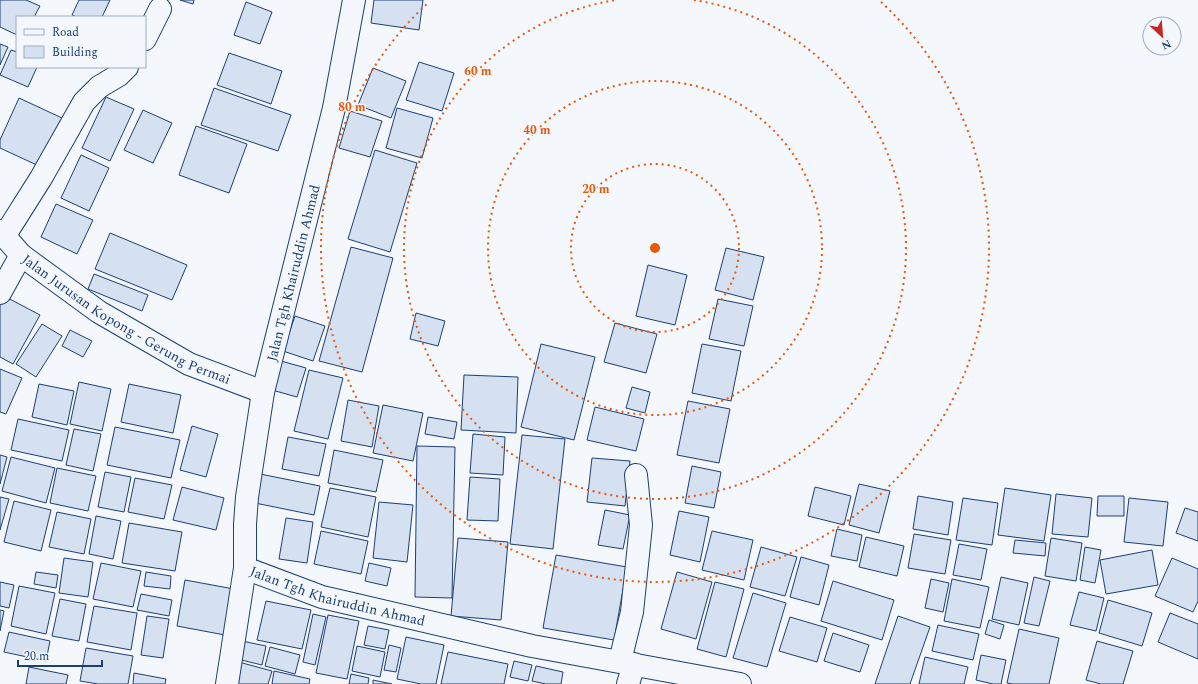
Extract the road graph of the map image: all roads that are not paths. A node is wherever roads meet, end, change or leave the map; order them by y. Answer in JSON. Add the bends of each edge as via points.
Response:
{"nodes":[{"id":1,"x":354,"y":0,"type":"edge"},
{"id":2,"x":160,"y":9,"type":"dead end"},
{"id":3,"x":146,"y":37,"type":"edge"},
{"id":4,"x":127,"y":68,"type":"edge"},
{"id":5,"x":2,"y":233,"type":"edge"},
{"id":6,"x":22,"y":254,"type":"junction"},
{"id":7,"x":0,"y":293,"type":"edge"},
{"id":8,"x":263,"y":392,"type":"junction"},
{"id":9,"x":636,"y":475,"type":"dead end"},
{"id":10,"x":245,"y":568,"type":"junction"},
{"id":11,"x":627,"y":670,"type":"edge"},
{"id":12,"x":227,"y":684,"type":"edge"},
{"id":13,"x":740,"y":684,"type":"edge"}],
"edges":[{"from":1,"to":8,"type":"street","name":"Jalan Tgh Khairuddin Ahmad","via":[[334,108]]},
{"from":2,"to":3,"type":"street"},
{"from":4,"to":5,"type":"street","via":[[99,87],[84,102],[41,178]]},
{"from":5,"to":6,"type":"street","name":"Jalan Jurusan Kopong - Gerung Permai"},
{"from":6,"to":7,"type":"street"},
{"from":6,"to":8,"type":"street","name":"Jalan Jurusan Kopong - Gerung Permai","via":[[99,312],[189,364]]},
{"from":8,"to":10,"type":"street","name":"Jalan Tgh Khairuddin Ahmad","via":[[247,497]]},
{"from":9,"to":11,"type":"street","via":[[641,525]]},
{"from":10,"to":11,"type":"street","name":"Jalan Tgh Khairuddin Ahmad","via":[[322,597]]},
{"from":10,"to":12,"type":"street"},
{"from":11,"to":13,"type":"street","name":"Jalan Tgh Khairuddin Ahmad"}]}
